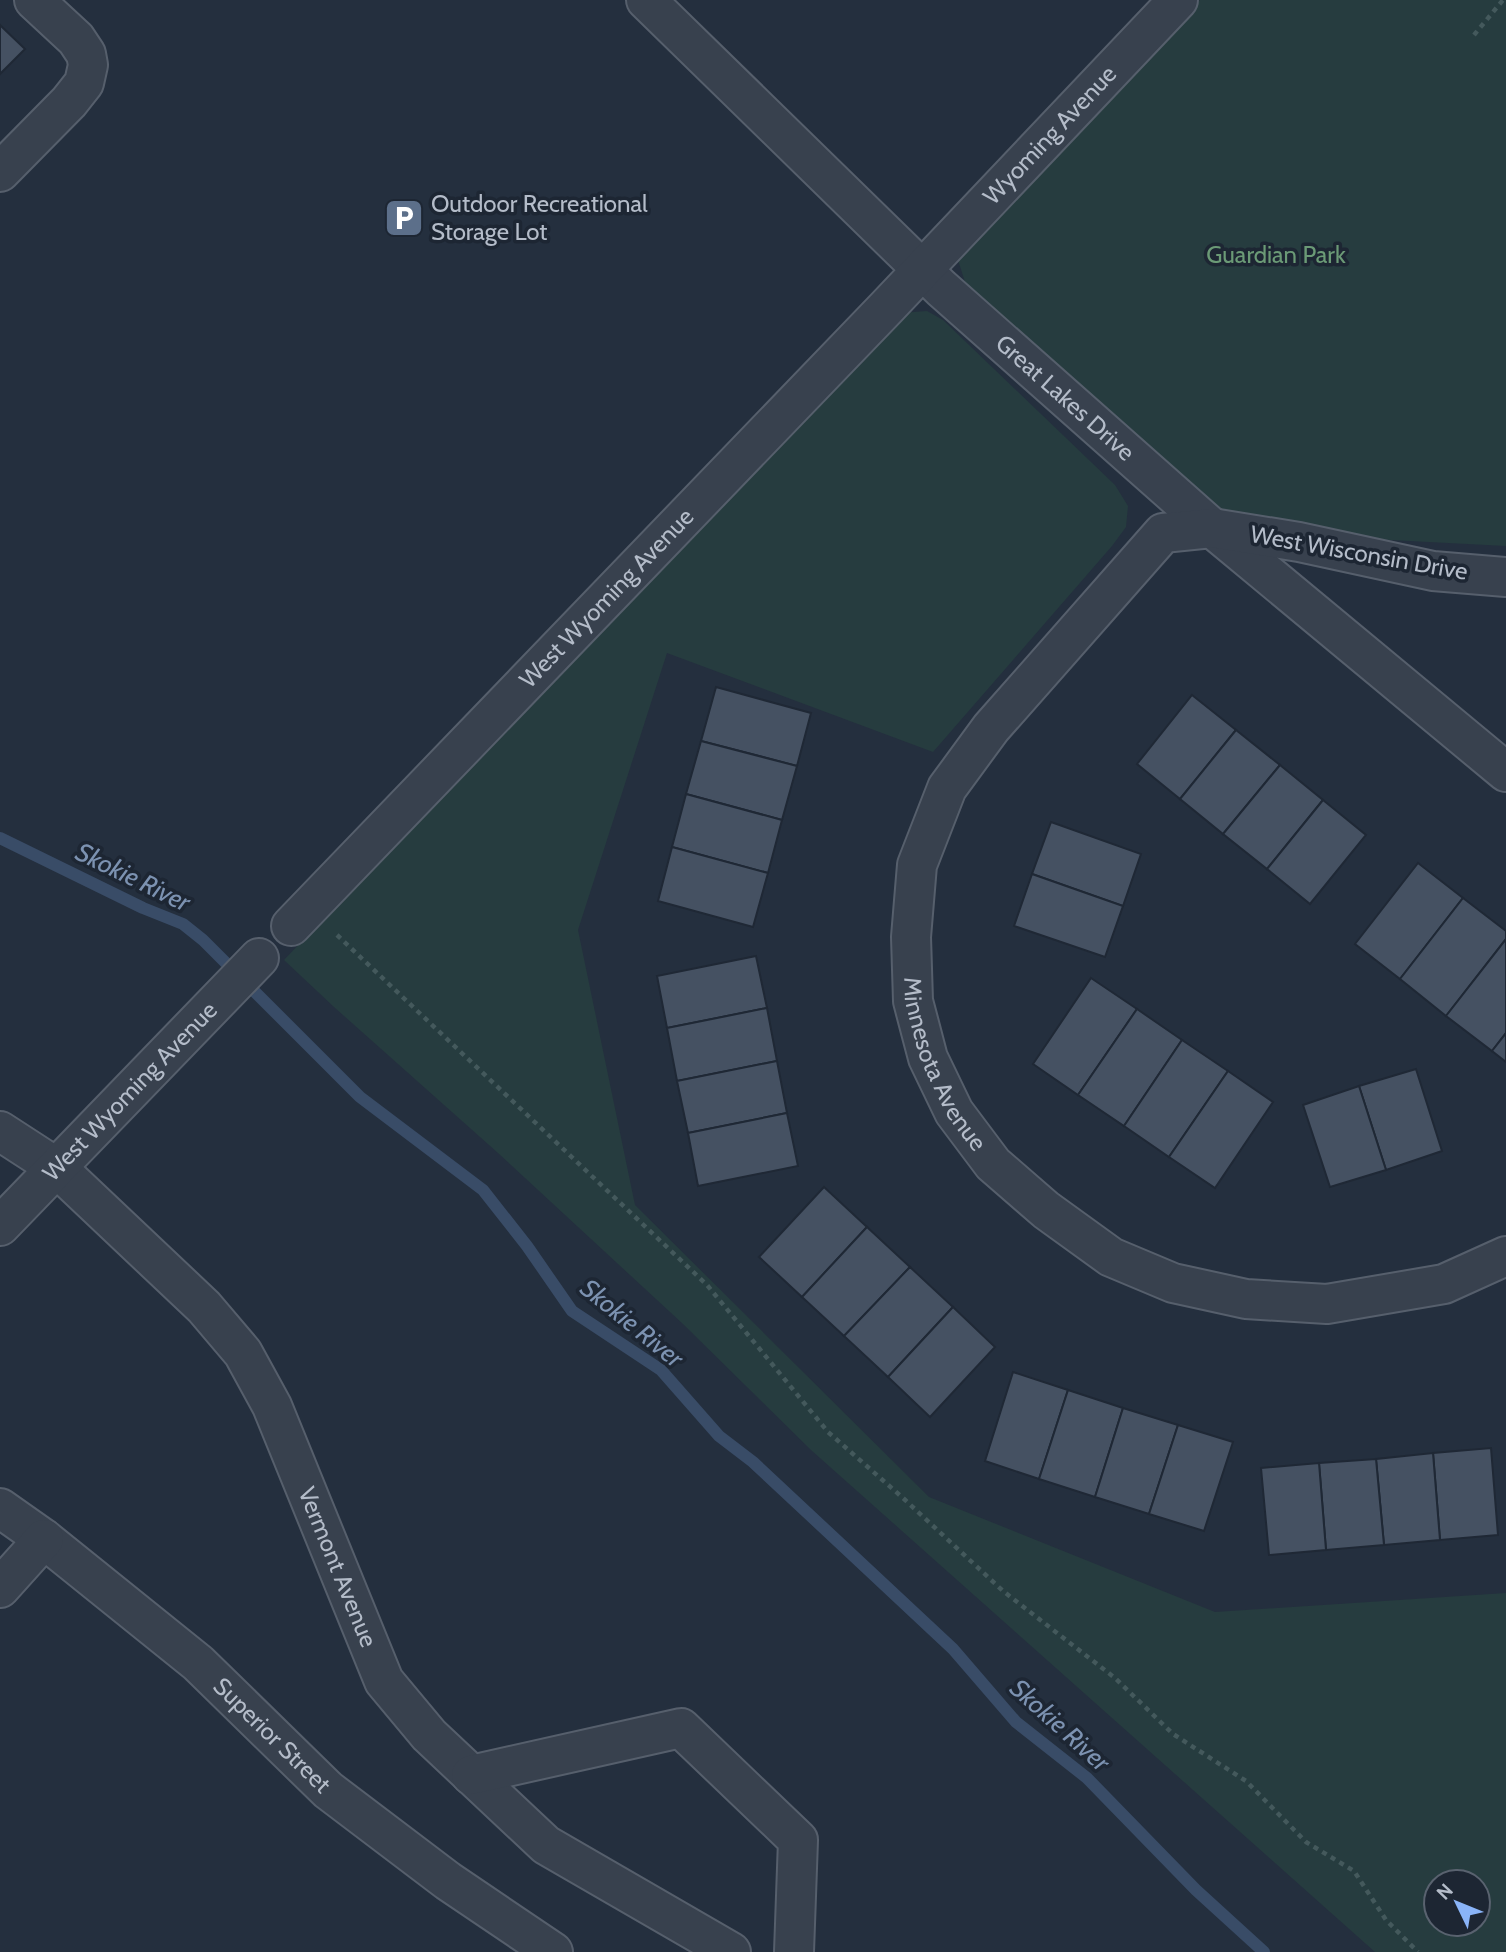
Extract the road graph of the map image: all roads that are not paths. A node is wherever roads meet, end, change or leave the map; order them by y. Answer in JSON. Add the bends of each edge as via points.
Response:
{"nodes":[{"id":1,"x":34,"y":0,"type":"edge"},
{"id":2,"x":646,"y":0,"type":"edge"},
{"id":3,"x":1178,"y":0,"type":"edge"},
{"id":4,"x":0,"y":172,"type":"edge"},
{"id":5,"x":922,"y":270,"type":"junction"},
{"id":6,"x":1212,"y":528,"type":"junction"},
{"id":7,"x":1506,"y":577,"type":"edge"},
{"id":8,"x":1506,"y":772,"type":"edge"},
{"id":9,"x":290,"y":926,"type":"dead end"},
{"id":10,"x":259,"y":958,"type":"dead end"},
{"id":11,"x":0,"y":1131,"type":"edge"},
{"id":12,"x":57,"y":1168,"type":"junction"},
{"id":13,"x":0,"y":1226,"type":"edge"},
{"id":14,"x":1506,"y":1256,"type":"edge"},
{"id":15,"x":0,"y":1508,"type":"edge"},
{"id":16,"x":44,"y":1539,"type":"junction"},
{"id":17,"x":0,"y":1588,"type":"edge"},
{"id":18,"x":471,"y":1775,"type":"junction"},
{"id":19,"x":553,"y":1952,"type":"edge"},
{"id":20,"x":731,"y":1952,"type":"edge"},
{"id":21,"x":794,"y":1952,"type":"edge"}],
"edges":[{"from":1,"to":4,"type":"street","via":[[76,39],[88,65],[84,83],[69,102]]},
{"from":2,"to":5,"type":"street","name":"Great Lakes Drive"},
{"from":3,"to":5,"type":"street","name":"Wyoming Avenue"},
{"from":5,"to":6,"type":"street","name":"Great Lakes Drive"},
{"from":5,"to":9,"type":"street","name":"West Wyoming Avenue"},
{"from":6,"to":7,"type":"street","name":"West Wisconsin Drive","via":[[1433,571]]},
{"from":6,"to":8,"type":"street","name":"Great Lakes Drive"},
{"from":6,"to":14,"type":"street","name":"Minnesota Avenue","via":[[1163,533],[991,727],[947,788],[917,865],[911,937],[913,1002],[928,1058],[954,1112],[993,1164],[1046,1210],[1111,1256],[1173,1283],[1246,1299],[1327,1304],[1444,1284]]},
{"from":10,"to":12,"type":"street","name":"West Wyoming Avenue"},
{"from":11,"to":12,"type":"street","name":"Vermont Avenue"},
{"from":12,"to":13,"type":"street","name":"West Wyoming Avenue"},
{"from":12,"to":18,"type":"street","name":"Vermont Avenue","via":[[204,1307],[243,1353],[272,1406],[384,1681],[429,1735]]},
{"from":15,"to":16,"type":"street","name":"Superior Street"},
{"from":16,"to":17,"type":"street"},
{"from":16,"to":19,"type":"street","name":"Superior Street","via":[[198,1662],[328,1790],[448,1881]]},
{"from":18,"to":20,"type":"street","name":"Vermont Avenue","via":[[547,1845]]},
{"from":18,"to":21,"type":"street","via":[[681,1728],[798,1840]]}]}
